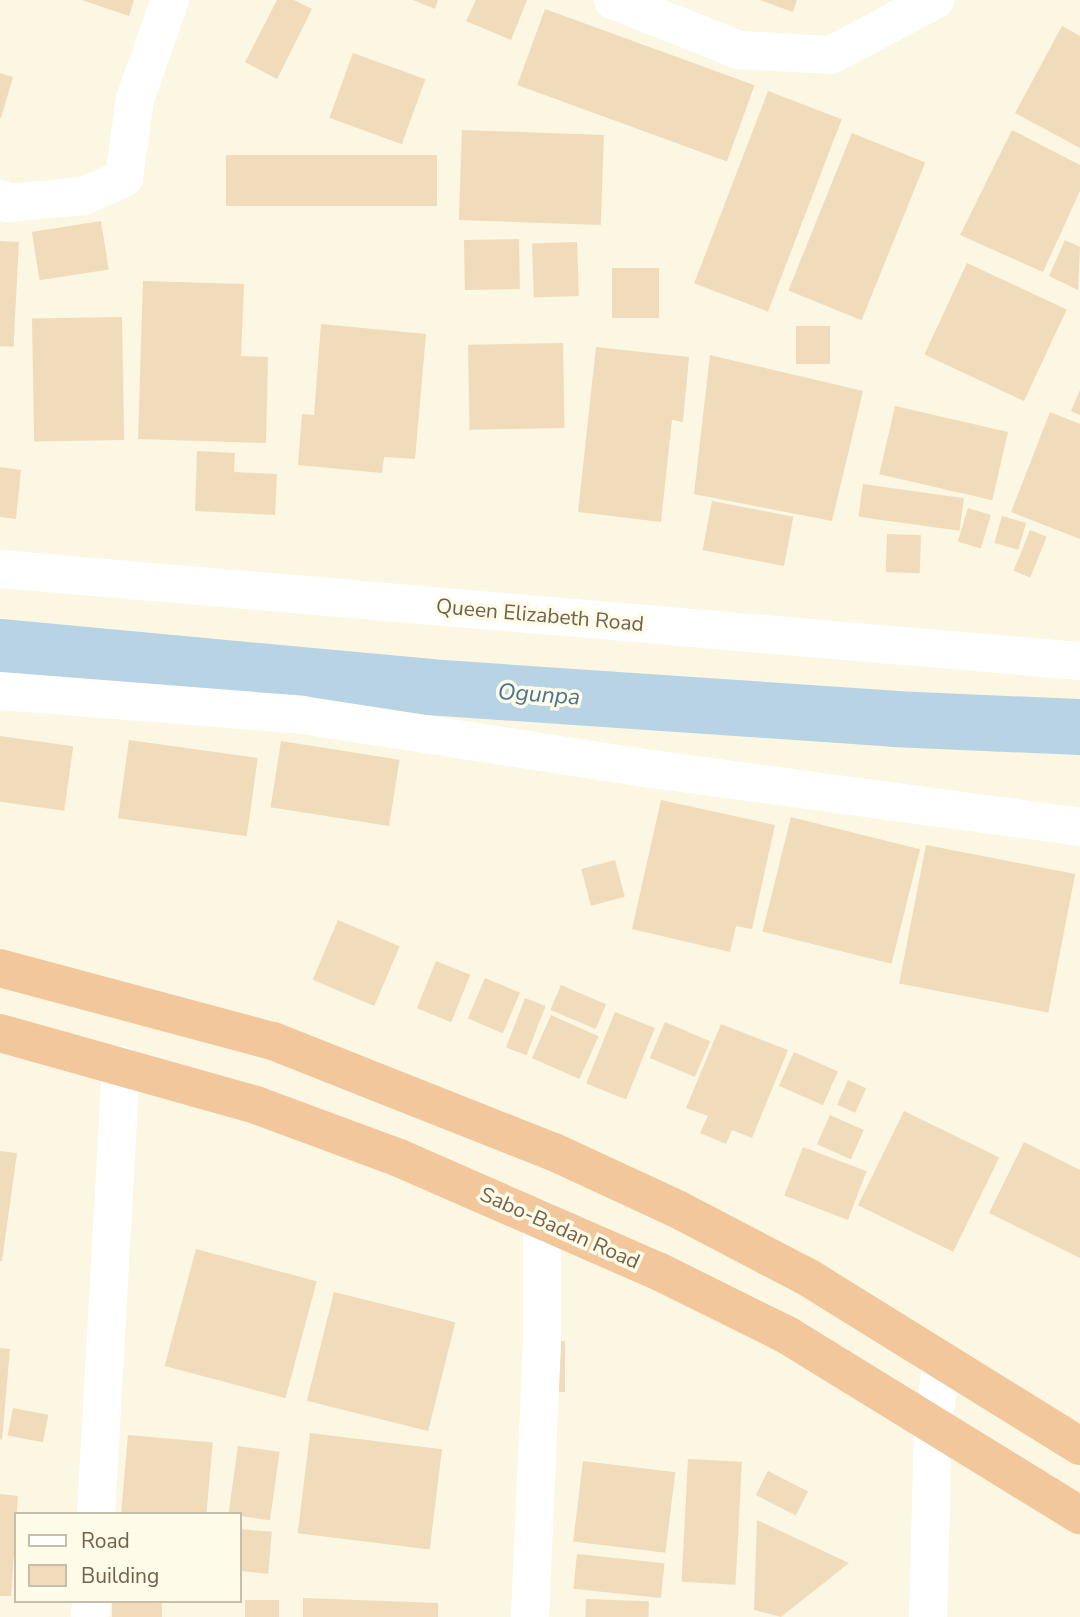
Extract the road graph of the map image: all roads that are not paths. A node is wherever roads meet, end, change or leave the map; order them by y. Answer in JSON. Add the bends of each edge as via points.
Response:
{"nodes":[{"id":1,"x":170,"y":0,"type":"edge"},
{"id":2,"x":612,"y":0,"type":"edge"},
{"id":3,"x":935,"y":0,"type":"edge"},
{"id":4,"x":0,"y":199,"type":"edge"},
{"id":5,"x":0,"y":569,"type":"edge"},
{"id":6,"x":1080,"y":661,"type":"edge"},
{"id":7,"x":0,"y":691,"type":"edge"},
{"id":8,"x":1080,"y":827,"type":"edge"},
{"id":9,"x":0,"y":968,"type":"edge"},
{"id":10,"x":0,"y":1033,"type":"edge"},
{"id":11,"x":121,"y":1065,"type":"junction"},
{"id":12,"x":542,"y":1219,"type":"junction"},
{"id":13,"x":942,"y":1361,"type":"junction"},
{"id":14,"x":933,"y":1424,"type":"junction"},
{"id":15,"x":1080,"y":1446,"type":"edge"},
{"id":16,"x":96,"y":1512,"type":"edge"},
{"id":17,"x":1080,"y":1515,"type":"edge"},
{"id":18,"x":530,"y":1617,"type":"edge"},
{"id":19,"x":928,"y":1617,"type":"edge"}],
"edges":[{"from":1,"to":4,"type":"street","via":[[135,99],[124,178],[83,196],[8,203]]},
{"from":2,"to":3,"type":"street","via":[[739,50],[831,55]]},
{"from":5,"to":6,"type":"street","name":"Queen Elizabeth Road"},
{"from":7,"to":8,"type":"street","via":[[303,715],[652,769]]},
{"from":9,"to":13,"type":"highway","via":[[273,1041],[425,1098],[679,1210],[809,1279]]},
{"from":10,"to":11,"type":"highway","name":"Sabo-Badan Road"},
{"from":11,"to":12,"type":"highway","name":"Sabo-Badan Road","via":[[256,1105]]},
{"from":11,"to":16,"type":"street"},
{"from":12,"to":14,"type":"highway","name":"Sabo-Badan Road","via":[[787,1335]]},
{"from":12,"to":18,"type":"street","via":[[542,1347]]},
{"from":13,"to":14,"type":"street"},
{"from":13,"to":15,"type":"highway"},
{"from":14,"to":17,"type":"highway","name":"Sabo-Badan Road"},
{"from":14,"to":19,"type":"street"}]}
